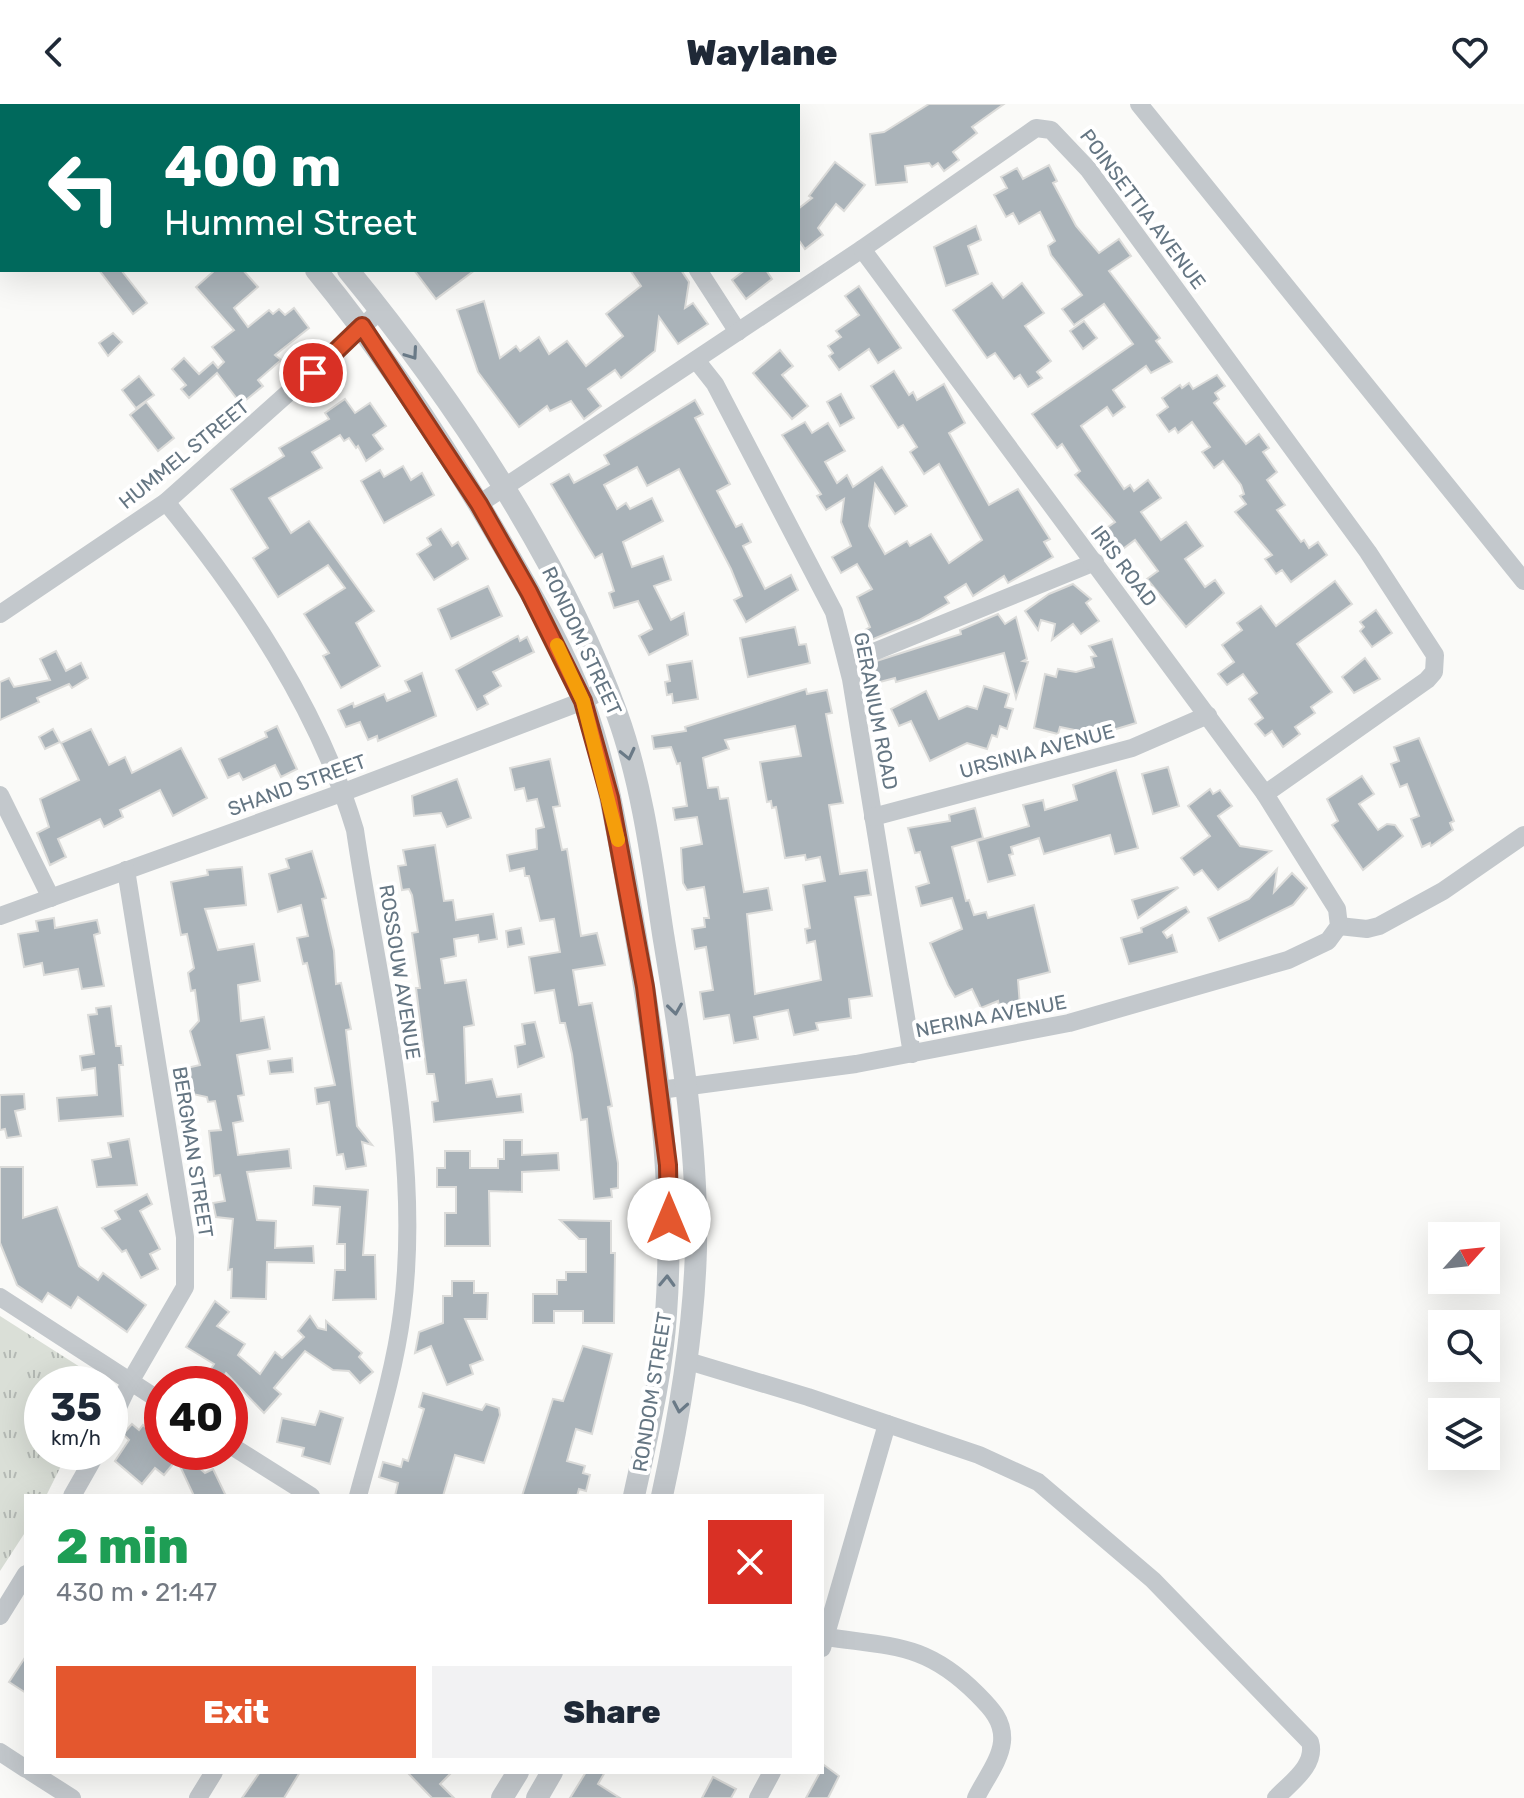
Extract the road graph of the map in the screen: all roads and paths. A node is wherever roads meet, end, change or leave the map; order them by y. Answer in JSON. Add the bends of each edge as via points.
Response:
{"nodes":[{"id":1,"x":1139,"y":104,"type":"edge"},
{"id":2,"x":862,"y":249,"type":"junction"},
{"id":3,"x":318,"y":272,"type":"edge"},
{"id":4,"x":350,"y":272,"type":"edge"},
{"id":5,"x":699,"y":272,"type":"edge"},
{"id":6,"x":381,"y":310,"type":"junction"},
{"id":7,"x":362,"y":326,"type":"junction"},
{"id":8,"x":738,"y":332,"type":"junction"},
{"id":9,"x":696,"y":360,"type":"junction"},
{"id":10,"x":503,"y":489,"type":"junction"},
{"id":11,"x":166,"y":502,"type":"junction"},
{"id":12,"x":479,"y":504,"type":"junction"},
{"id":13,"x":1095,"y":562,"type":"junction"},
{"id":14,"x":1524,"y":581,"type":"edge"},
{"id":15,"x":0,"y":614,"type":"edge"},
{"id":16,"x":876,"y":651,"type":"dead end"},
{"id":17,"x":607,"y":688,"type":"junction"},
{"id":18,"x":583,"y":701,"type":"junction"},
{"id":19,"x":1208,"y":715,"type":"junction"},
{"id":20,"x":344,"y":792,"type":"junction"},
{"id":21,"x":1265,"y":794,"type":"junction"},
{"id":22,"x":0,"y":795,"type":"edge"},
{"id":23,"x":873,"y":817,"type":"junction"},
{"id":24,"x":1524,"y":835,"type":"edge"},
{"id":25,"x":126,"y":870,"type":"junction"},
{"id":26,"x":51,"y":898,"type":"junction"},
{"id":27,"x":0,"y":916,"type":"edge"},
{"id":28,"x":1340,"y":921,"type":"junction"},
{"id":29,"x":912,"y":1054,"type":"junction"},
{"id":30,"x":686,"y":1086,"type":"junction"},
{"id":31,"x":660,"y":1090,"type":"junction"},
{"id":32,"x":0,"y":1297,"type":"edge"},
{"id":33,"x":688,"y":1361,"type":"junction"},
{"id":34,"x":130,"y":1382,"type":"junction"},
{"id":35,"x":128,"y":1386,"type":"edge"},
{"id":36,"x":144,"y":1391,"type":"edge"},
{"id":37,"x":887,"y":1424,"type":"junction"},
{"id":38,"x":248,"y":1456,"type":"edge"},
{"id":39,"x":87,"y":1470,"type":"edge"},
{"id":40,"x":73,"y":1494,"type":"edge"},
{"id":41,"x":308,"y":1494,"type":"edge"},
{"id":42,"x":359,"y":1494,"type":"edge"},
{"id":43,"x":634,"y":1494,"type":"edge"},
{"id":44,"x":662,"y":1494,"type":"edge"},
{"id":45,"x":24,"y":1577,"type":"edge"},
{"id":46,"x":0,"y":1616,"type":"edge"},
{"id":47,"x":824,"y":1642,"type":"edge"},
{"id":48,"x":0,"y":1752,"type":"edge"},
{"id":49,"x":24,"y":1768,"type":"edge"},
{"id":50,"x":34,"y":1774,"type":"edge"},
{"id":51,"x":213,"y":1774,"type":"edge"},
{"id":52,"x":517,"y":1774,"type":"edge"},
{"id":53,"x":551,"y":1774,"type":"edge"},
{"id":54,"x":771,"y":1774,"type":"edge"},
{"id":55,"x":72,"y":1798,"type":"edge"},
{"id":56,"x":198,"y":1798,"type":"edge"},
{"id":57,"x":502,"y":1798,"type":"edge"},
{"id":58,"x":537,"y":1798,"type":"edge"},
{"id":59,"x":758,"y":1798,"type":"edge"},
{"id":60,"x":976,"y":1798,"type":"edge"},
{"id":61,"x":1276,"y":1798,"type":"edge"}],
"edges":[{"from":1,"to":14,"type":"street"},
{"from":2,"to":8,"type":"street","name":"POINSETTIA AVENUE"},
{"from":2,"to":13,"type":"street","name":"IRIS ROAD"},
{"from":2,"to":21,"type":"street","name":"POINSETTIA AVENUE","via":[[1039,127],[1060,136],[1088,169],[1368,552],[1435,655],[1434,672],[1427,680]]},
{"from":3,"to":7,"type":"street","name":"RONDOM STREET"},
{"from":4,"to":6,"type":"street","name":"RONDOM STREET"},
{"from":5,"to":8,"type":"street"},
{"from":6,"to":7,"type":"street","name":"HUMMEL STREET"},
{"from":6,"to":10,"type":"street","name":"RONDOM STREET","one_way":true},
{"from":7,"to":11,"type":"street","name":"HUMMEL STREET"},
{"from":7,"to":12,"type":"street","name":"RONDOM STREET"},
{"from":8,"to":9,"type":"street","name":"POINSETTIA AVENUE"},
{"from":9,"to":10,"type":"street","name":"POINSETTIA AVENUE"},
{"from":9,"to":23,"type":"street","name":"GERANIUM ROAD","via":[[715,384],[828,598],[851,679]]},
{"from":10,"to":12,"type":"street","name":"POINSETTIA AVENUE"},
{"from":10,"to":17,"type":"street","name":"RONDOM STREET","via":[[555,579]]},
{"from":11,"to":15,"type":"street","name":"HUMMEL STREET"},
{"from":11,"to":20,"type":"street","name":"ROSSOUW AVENUE","via":[[278,662]]},
{"from":12,"to":18,"type":"street","name":"RONDOM STREET"},
{"from":13,"to":16,"type":"street"},
{"from":13,"to":19,"type":"street","name":"IRIS ROAD"},
{"from":17,"to":18,"type":"street","name":"SHAND STREET"},
{"from":17,"to":30,"type":"street","name":"RONDOM STREET","one_way":true,"via":[[624,737],[648,848]]},
{"from":18,"to":20,"type":"street","name":"SHAND STREET"},
{"from":18,"to":31,"type":"street","name":"RONDOM STREET","via":[[610,798]]},
{"from":19,"to":21,"type":"street","name":"IRIS ROAD"},
{"from":19,"to":23,"type":"street","name":"URSINIA AVENUE","via":[[1132,748]]},
{"from":20,"to":25,"type":"street","name":"SHAND STREET"},
{"from":20,"to":42,"type":"street","name":"ROSSOUW AVENUE","via":[[355,830],[393,1068],[406,1205],[402,1311]]},
{"from":21,"to":28,"type":"street","name":"IRIS ROAD"},
{"from":22,"to":26,"type":"street"},
{"from":23,"to":29,"type":"street","name":"GERANIUM ROAD"},
{"from":24,"to":28,"type":"street","via":[[1443,891],[1379,926],[1367,929]]},
{"from":25,"to":26,"type":"street","name":"SHAND STREET"},
{"from":25,"to":34,"type":"street","name":"BERGMAN STREET","via":[[185,1237],[186,1272],[176,1307]]},
{"from":26,"to":27,"type":"street","name":"SHAND STREET"},
{"from":28,"to":29,"type":"street","name":"NERINA AVENUE","via":[[1335,935],[1278,964],[1010,1037]]},
{"from":29,"to":30,"type":"street","name":"NERINA AVENUE"},
{"from":30,"to":31,"type":"street","name":"NERINA AVENUE"},
{"from":30,"to":33,"type":"street","name":"RONDOM STREET","via":[[696,1247]]},
{"from":43,"to":31,"type":"street","name":"RONDOM STREET","one_way":true,"via":[[656,1395],[666,1315],[668,1165]]},
{"from":32,"to":34,"type":"street"},
{"from":33,"to":37,"type":"street"},
{"from":33,"to":44,"type":"street","name":"RONDOM STREET","one_way":true},
{"from":34,"to":35,"type":"street","name":"BERGMAN STREET"},
{"from":34,"to":36,"type":"street"},
{"from":37,"to":47,"type":"street"},
{"from":37,"to":61,"type":"street","via":[[979,1455],[1038,1482],[1153,1580],[1310,1742],[1305,1769]]},
{"from":38,"to":41,"type":"street"},
{"from":39,"to":40,"type":"street"},
{"from":45,"to":46,"type":"street"},
{"from":47,"to":60,"type":"street","via":[[912,1650],[939,1660],[992,1709],[1002,1744]]},
{"from":48,"to":49,"type":"street"},
{"from":50,"to":55,"type":"street"},
{"from":51,"to":56,"type":"street"},
{"from":52,"to":57,"type":"street"},
{"from":53,"to":58,"type":"street"},
{"from":54,"to":59,"type":"street"}]}
